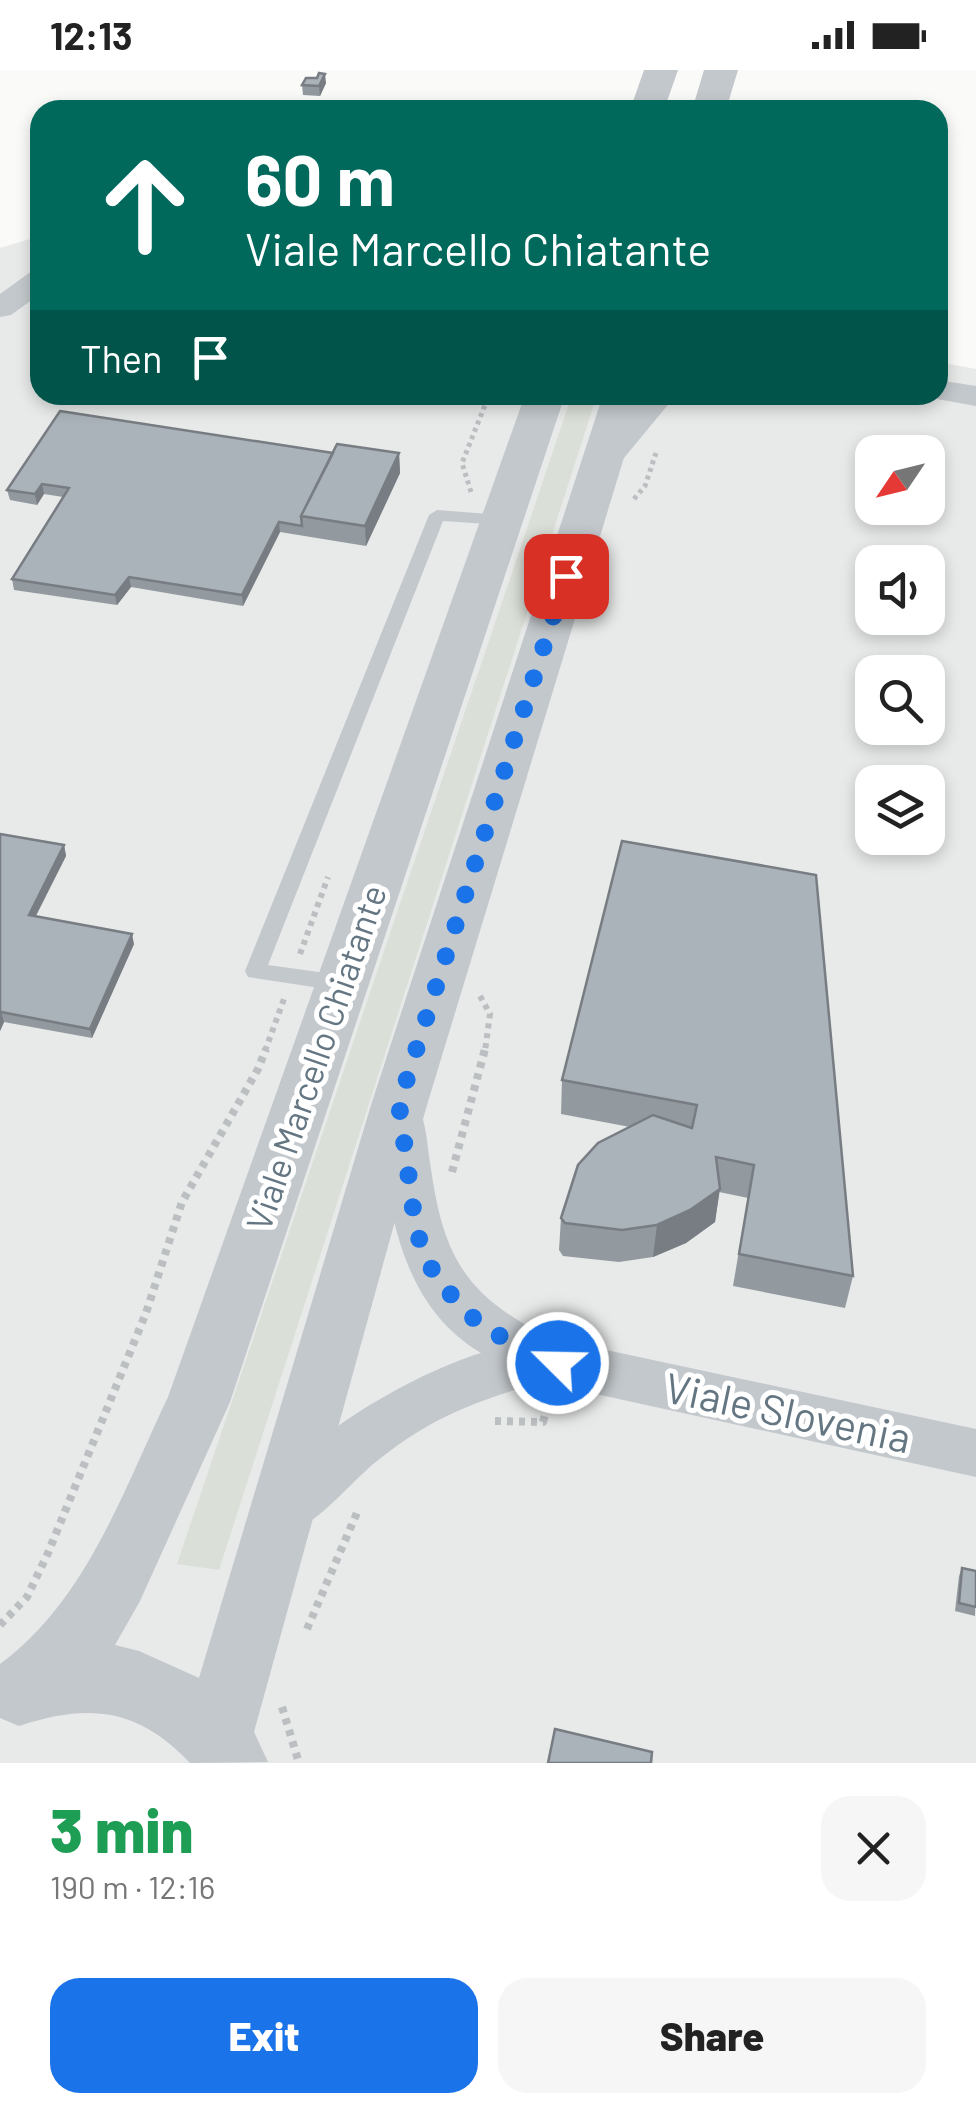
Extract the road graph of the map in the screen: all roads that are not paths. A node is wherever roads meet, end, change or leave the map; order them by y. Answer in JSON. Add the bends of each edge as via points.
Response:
{"nodes":[{"id":1,"x":661,"y":70,"type":"edge"},
{"id":2,"x":721,"y":70,"type":"edge"},
{"id":3,"x":650,"y":100,"type":"edge"},
{"id":4,"x":712,"y":100,"type":"edge"},
{"id":5,"x":30,"y":287,"type":"edge"},
{"id":6,"x":0,"y":308,"type":"edge"},
{"id":7,"x":948,"y":392,"type":"edge"},
{"id":8,"x":976,"y":396,"type":"edge"},
{"id":9,"x":620,"y":405,"type":"edge"},
{"id":10,"x":651,"y":405,"type":"edge"},
{"id":11,"x":535,"y":407,"type":"edge"},
{"id":12,"x":602,"y":463,"type":"junction"},
{"id":13,"x":482,"y":519,"type":"junction"},
{"id":14,"x":317,"y":980,"type":"junction"},
{"id":15,"x":399,"y":1104,"type":"junction"},
{"id":16,"x":550,"y":1361,"type":"junction"},
{"id":17,"x":976,"y":1453,"type":"edge"},
{"id":18,"x":280,"y":1516,"type":"junction"},
{"id":19,"x":14,"y":1694,"type":"edge"},
{"id":20,"x":225,"y":1750,"type":"edge"}],
"edges":[{"from":1,"to":3,"type":"street"},
{"from":2,"to":4,"type":"street"},
{"from":5,"to":6,"type":"street"},
{"from":7,"to":8,"type":"street"},
{"from":9,"to":12,"type":"street","name":"Viale Marcello Chiatante"},
{"from":10,"to":12,"type":"street"},
{"from":11,"to":13,"type":"street","name":"Viale Marcello Chiatante"},
{"from":12,"to":15,"type":"street","name":"Viale Marcello Chiatante"},
{"from":13,"to":14,"type":"street","name":"Viale Marcello Chiatante"},
{"from":13,"to":14,"type":"lane","via":[[437,515],[255,971]]},
{"from":14,"to":19,"type":"street","name":"Viale Marcello Chiatante","via":[[198,1402],[89,1624]]},
{"from":15,"to":16,"type":"street","name":"Viale Slovenia","via":[[416,1231],[436,1279],[480,1325]]},
{"from":15,"to":18,"type":"street","name":"Viale Marcello Chiatante"},
{"from":16,"to":17,"type":"street","name":"Viale Slovenia"},
{"from":16,"to":18,"type":"street","name":"Viale Slovenia","via":[[449,1387],[402,1412],[342,1454]]},
{"from":18,"to":20,"type":"street","name":"Viale Marcello Chiatante"},
{"from":19,"to":20,"type":"street","name":"Viale Marcello Chiatante","via":[[80,1677],[132,1682],[179,1702]]}]}
